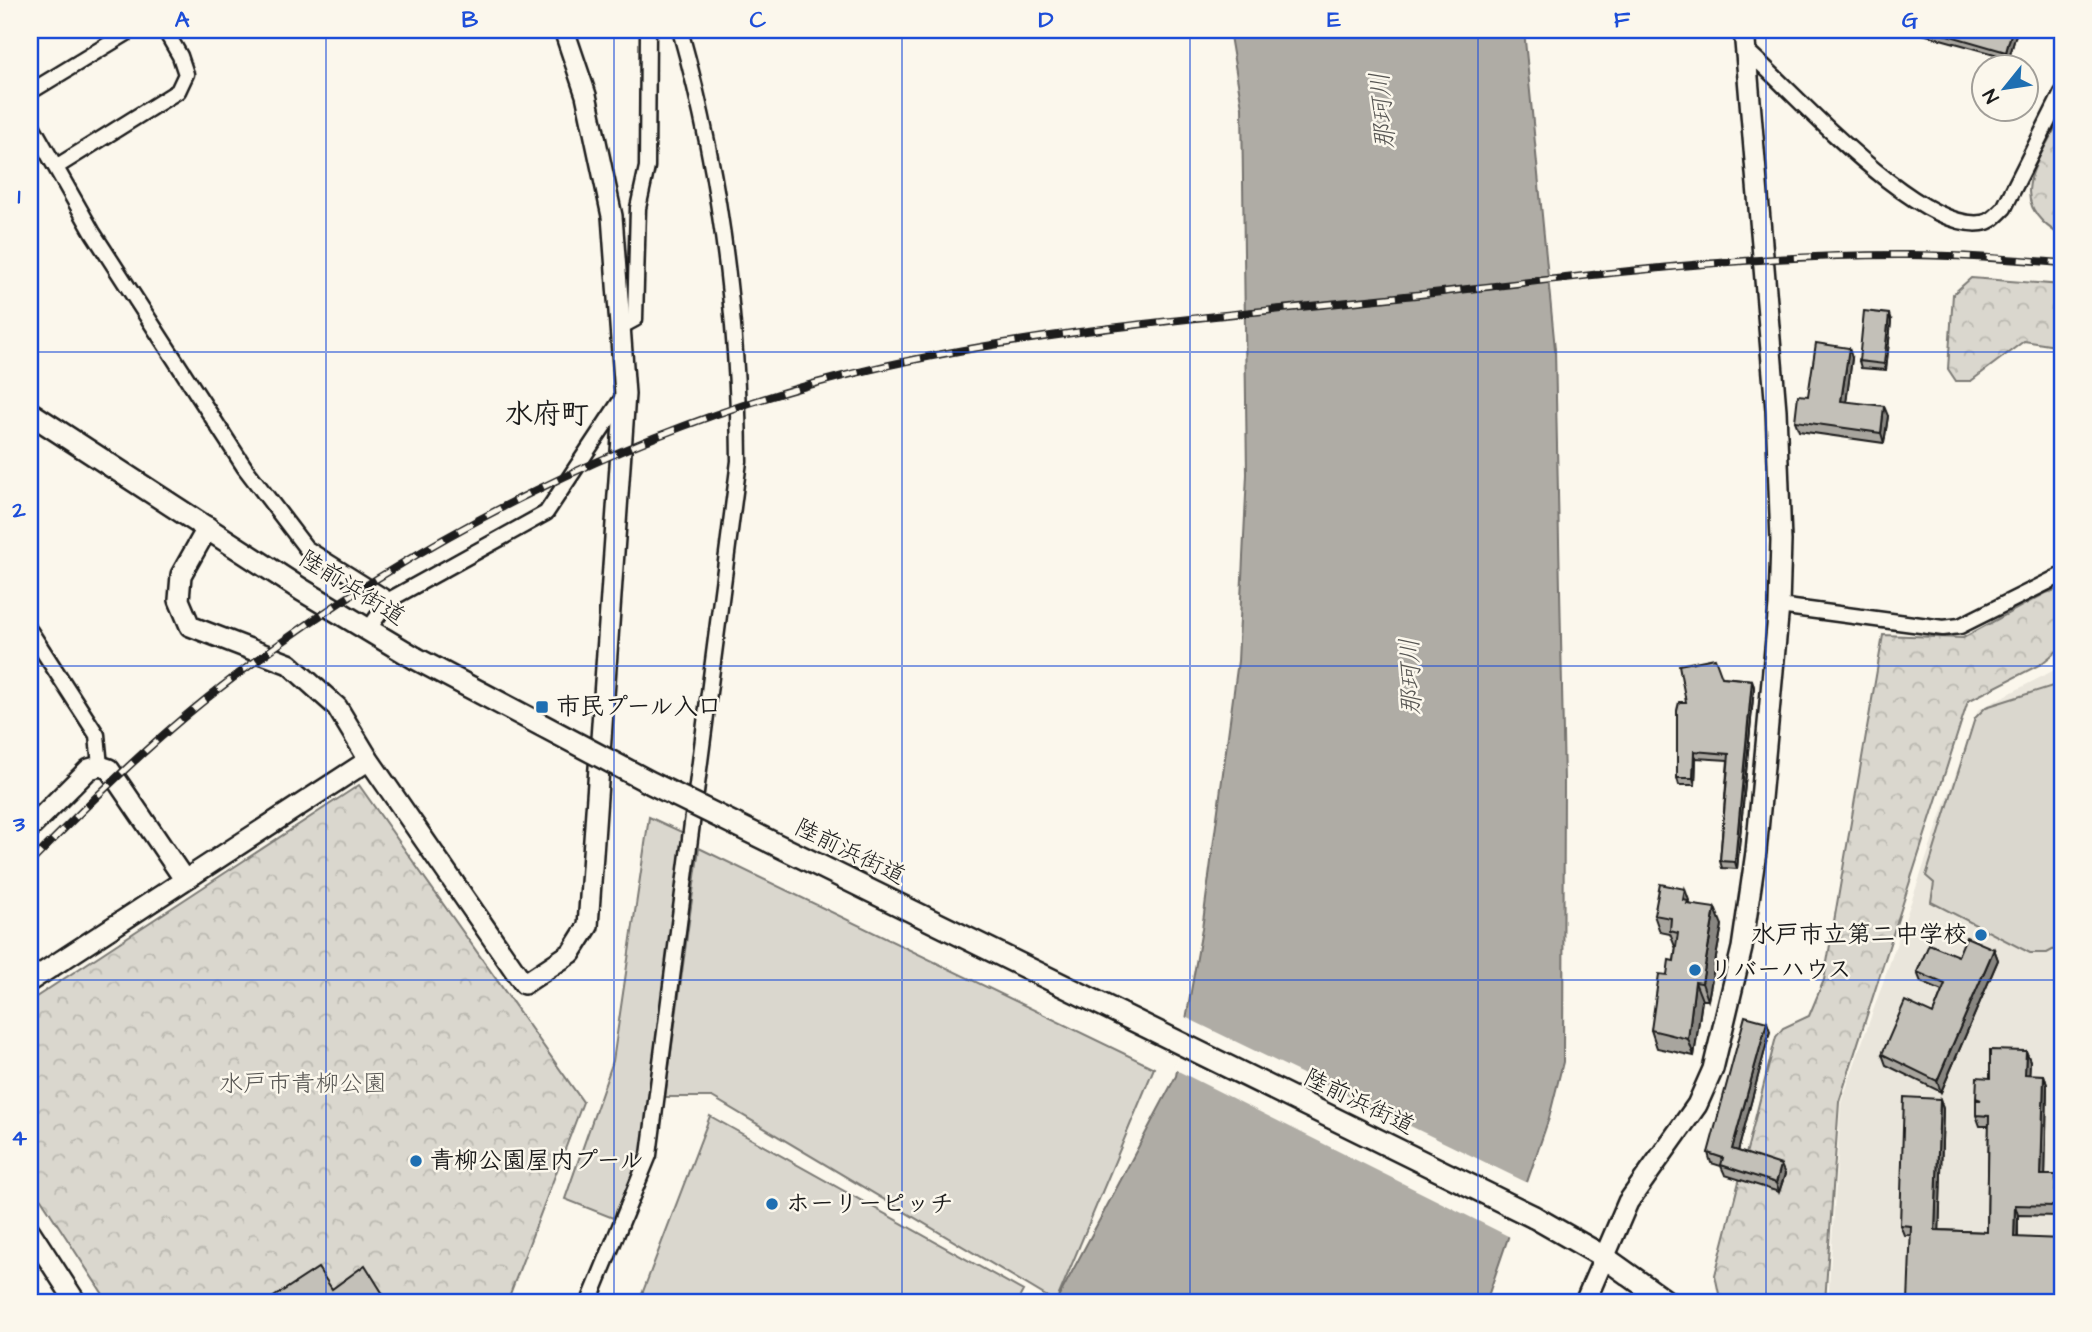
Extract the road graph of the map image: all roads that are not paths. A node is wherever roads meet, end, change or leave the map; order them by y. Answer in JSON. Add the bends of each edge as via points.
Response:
{"nodes":[{"id":1,"x":132,"y":30,"type":"edge"},
{"id":2,"x":165,"y":30,"type":"edge"},
{"id":3,"x":564,"y":30,"type":"edge"},
{"id":4,"x":648,"y":30,"type":"edge"},
{"id":5,"x":680,"y":30,"type":"edge"},
{"id":6,"x":1744,"y":30,"type":"edge"},
{"id":7,"x":1746,"y":50,"type":"junction"},
{"id":8,"x":30,"y":92,"type":"edge"},
{"id":9,"x":2062,"y":93,"type":"edge"},
{"id":10,"x":30,"y":122,"type":"edge"},
{"id":11,"x":56,"y":167,"type":"junction"},
{"id":12,"x":622,"y":326,"type":"junction"},
{"id":13,"x":625,"y":394,"type":"junction"},
{"id":14,"x":30,"y":413,"type":"edge"},
{"id":15,"x":208,"y":527,"type":"junction"},
{"id":16,"x":2062,"y":575,"type":"edge"},
{"id":17,"x":389,"y":600,"type":"junction"},
{"id":18,"x":1779,"y":606,"type":"junction"},
{"id":19,"x":368,"y":630,"type":"junction"},
{"id":20,"x":30,"y":631,"type":"edge"},
{"id":21,"x":369,"y":760,"type":"junction"},
{"id":22,"x":100,"y":766,"type":"junction"},
{"id":23,"x":30,"y":828,"type":"edge"},
{"id":24,"x":184,"y":879,"type":"junction"},
{"id":25,"x":30,"y":981,"type":"edge"},
{"id":26,"x":30,"y":1231,"type":"edge"},
{"id":27,"x":1604,"y":1257,"type":"junction"},
{"id":28,"x":76,"y":1302,"type":"edge"},
{"id":29,"x":589,"y":1302,"type":"edge"},
{"id":30,"x":1585,"y":1302,"type":"edge"},
{"id":31,"x":1667,"y":1302,"type":"edge"}],
"edges":[{"from":1,"to":8,"type":"street"},
{"from":2,"to":11,"type":"street","via":[[186,74],[178,91]]},
{"from":3,"to":12,"type":"street","via":[[586,95],[612,216]]},
{"from":4,"to":12,"type":"street","via":[[647,167],[638,208],[635,319]]},
{"from":5,"to":29,"type":"street","via":[[702,111],[727,259],[738,384],[739,461],[649,1155]]},
{"from":6,"to":7,"type":"street"},
{"from":7,"to":9,"type":"street","via":[[1824,127],[1898,187],[1932,211],[1971,223],[1993,219],[2004,208]]},
{"from":7,"to":18,"type":"street","via":[[1776,410]]},
{"from":10,"to":11,"type":"street"},
{"from":11,"to":17,"type":"street","via":[[93,233],[238,457],[306,548]]},
{"from":12,"to":13,"type":"street"},
{"from":13,"to":17,"type":"street","via":[[546,513]]},
{"from":13,"to":21,"type":"street","via":[[588,926],[571,953],[524,984]]},
{"from":14,"to":15,"type":"main road","name":"陸前浜街道"},
{"from":15,"to":19,"type":"main road","name":"陸前浜街道"},
{"from":15,"to":21,"type":"street","via":[[181,575],[178,600],[190,626],[289,664],[337,707]]},
{"from":16,"to":18,"type":"street","via":[[1960,626],[1943,628]]},
{"from":17,"to":19,"type":"street"},
{"from":18,"to":27,"type":"street","via":[[1756,852],[1726,1023],[1697,1105],[1628,1202]]},
{"from":19,"to":27,"type":"main road","name":"陸前浜街道","bridge":true,"via":[[651,783],[1534,1217]]},
{"from":20,"to":22,"type":"street","via":[[97,735]]},
{"from":21,"to":24,"type":"street"},
{"from":22,"to":23,"type":"street","via":[[89,769]]},
{"from":22,"to":24,"type":"street","via":[[109,769]]},
{"from":24,"to":25,"type":"street"},
{"from":26,"to":28,"type":"street"},
{"from":27,"to":30,"type":"street"},
{"from":27,"to":31,"type":"main road","name":"陸前浜街道"}]}
